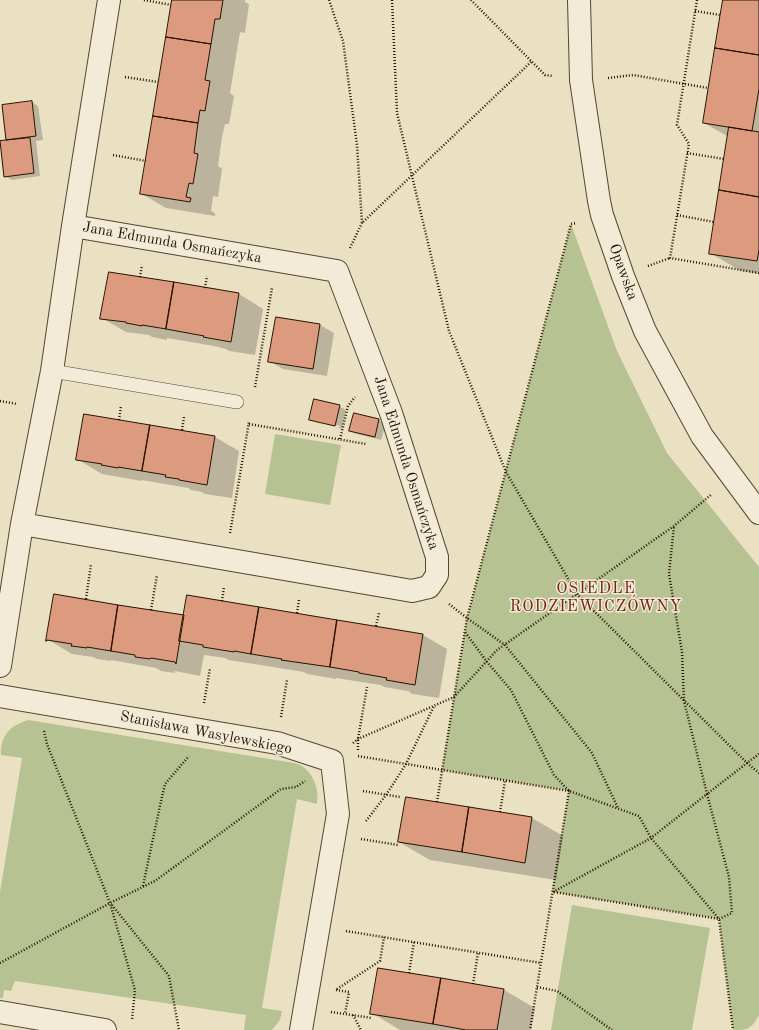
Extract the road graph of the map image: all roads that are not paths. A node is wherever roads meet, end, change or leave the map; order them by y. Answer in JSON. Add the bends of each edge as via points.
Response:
{"nodes":[{"id":1,"x":109,"y":0,"type":"edge"},
{"id":2,"x":579,"y":0,"type":"edge"},
{"id":3,"x":73,"y":226,"type":"junction"},
{"id":4,"x":52,"y":371,"type":"junction"},
{"id":5,"x":237,"y":402,"type":"dead end"},
{"id":6,"x":759,"y":513,"type":"edge"},
{"id":7,"x":22,"y":524,"type":"junction"},
{"id":8,"x":0,"y":666,"type":"edge"},
{"id":9,"x":0,"y":696,"type":"edge"},
{"id":10,"x":0,"y":1012,"type":"edge"},
{"id":11,"x":105,"y":1030,"type":"edge"},
{"id":12,"x":301,"y":1030,"type":"edge"}],
"edges":[{"from":1,"to":3,"type":"street","name":"Jana Edmunda Osmańczyka"},
{"from":2,"to":6,"type":"street","name":"Opawska","via":[[581,80],[598,201],[623,276],[645,330],[702,436]]},
{"from":3,"to":4,"type":"street","name":"Jana Edmunda Osmańczyka"},
{"from":3,"to":7,"type":"street","name":"Jana Edmunda Osmańczyka","via":[[337,271],[391,413],[437,557],[437,575],[429,587],[412,591]]},
{"from":4,"to":5,"type":"lane"},
{"from":4,"to":7,"type":"street","name":"Jana Edmunda Osmańczyka"},
{"from":7,"to":8,"type":"street","name":"Jana Edmunda Osmańczyka"},
{"from":9,"to":12,"type":"street","name":"Stanisława Wasylewskiego","via":[[277,743],[332,761],[338,814],[344,837],[319,926]]},
{"from":10,"to":11,"type":"street"}]}
